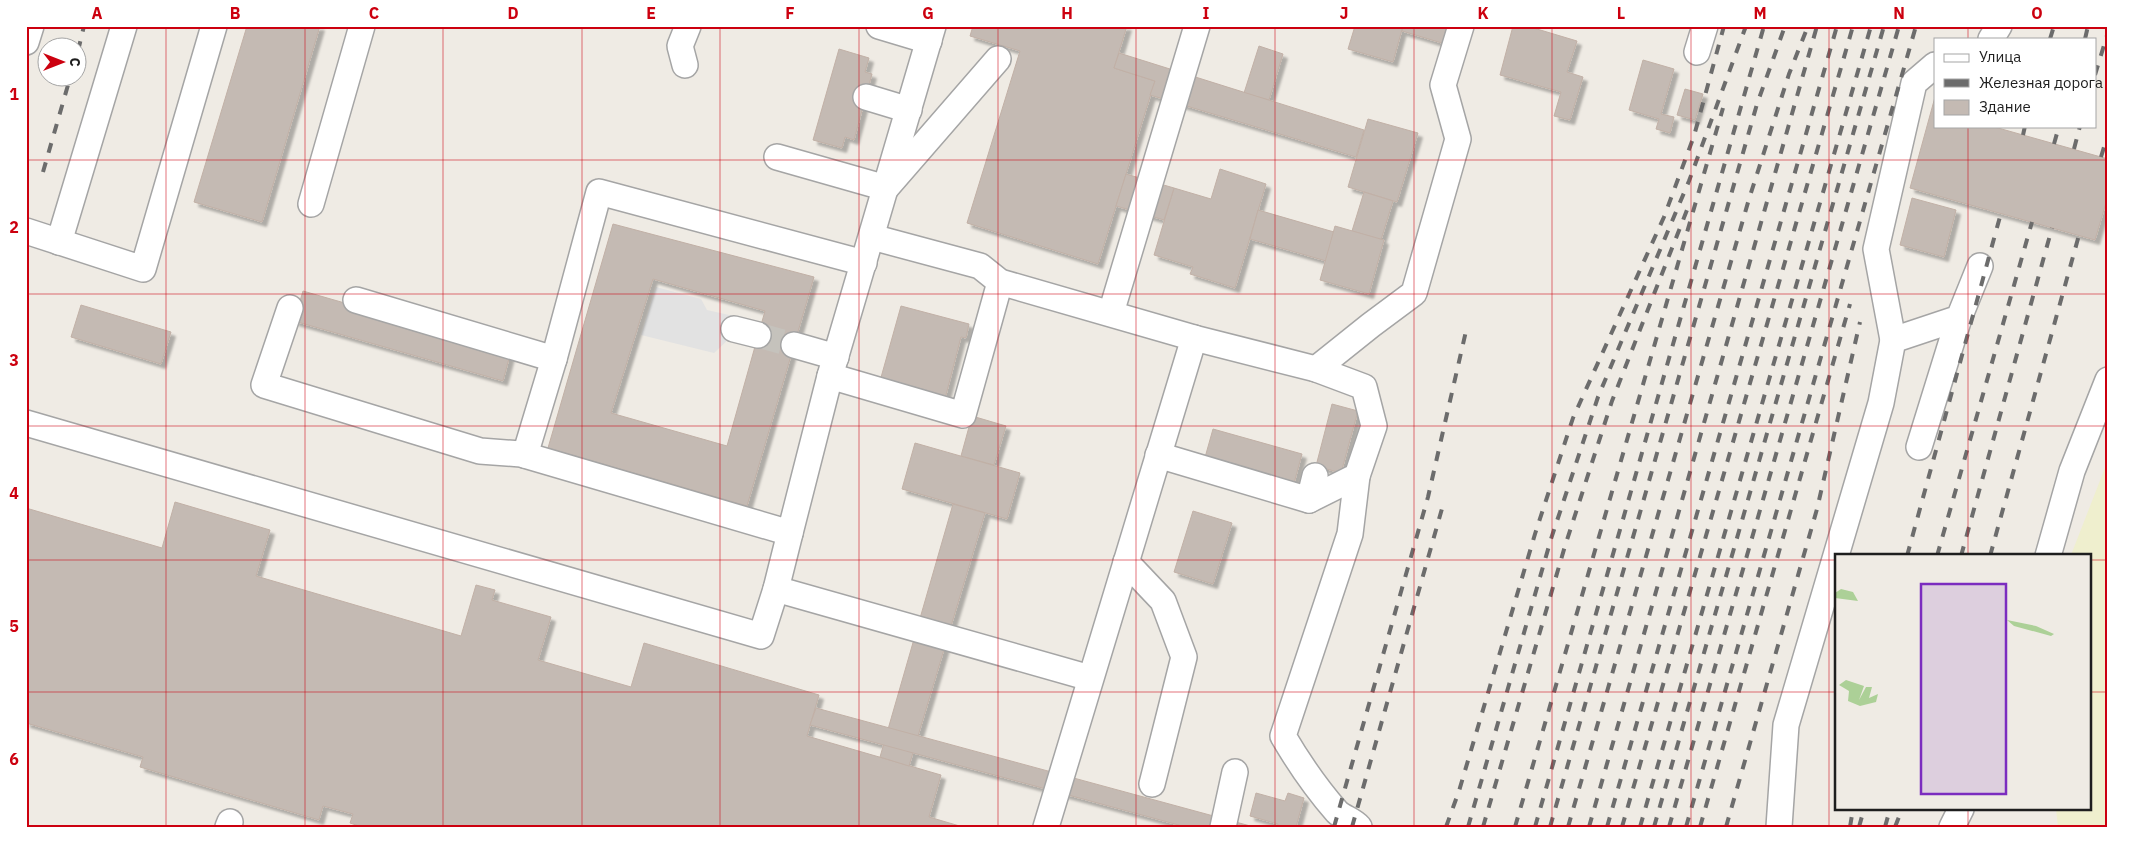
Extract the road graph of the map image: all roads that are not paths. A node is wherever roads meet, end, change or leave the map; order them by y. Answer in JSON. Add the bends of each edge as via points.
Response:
{"nodes":[{"id":1,"x":31,"y":26,"type":"edge"},
{"id":2,"x":124,"y":26,"type":"edge"},
{"id":3,"x":214,"y":26,"type":"edge"},
{"id":4,"x":362,"y":26,"type":"edge"},
{"id":5,"x":688,"y":26,"type":"edge"},
{"id":6,"x":879,"y":26,"type":"edge"},
{"id":7,"x":1197,"y":26,"type":"edge"},
{"id":8,"x":1460,"y":26,"type":"edge"},
{"id":9,"x":1705,"y":26,"type":"edge"},
{"id":10,"x":1999,"y":26,"type":"edge"},
{"id":11,"x":931,"y":34,"type":"edge"},
{"id":12,"x":1992,"y":38,"type":"edge"},
{"id":13,"x":26,"y":42,"type":"edge"},
{"id":14,"x":1697,"y":52,"type":"dead end"},
{"id":15,"x":998,"y":59,"type":"dead end"},
{"id":16,"x":685,"y":65,"type":"dead end"},
{"id":17,"x":1934,"y":66,"type":"edge"},
{"id":18,"x":866,"y":97,"type":"dead end"},
{"id":19,"x":909,"y":110,"type":"junction"},
{"id":20,"x":777,"y":157,"type":"dead end"},
{"id":21,"x":886,"y":188,"type":"junction"},
{"id":22,"x":311,"y":204,"type":"dead end"},
{"id":23,"x":26,"y":231,"type":"edge"},
{"id":24,"x":872,"y":237,"type":"junction"},
{"id":25,"x":59,"y":242,"type":"junction"},
{"id":26,"x":864,"y":264,"type":"junction"},
{"id":27,"x":1980,"y":266,"type":"dead end"},
{"id":28,"x":1000,"y":282,"type":"junction"},
{"id":29,"x":356,"y":300,"type":"dead end"},
{"id":30,"x":290,"y":308,"type":"dead end"},
{"id":31,"x":1111,"y":313,"type":"junction"},
{"id":32,"x":1959,"y":318,"type":"junction"},
{"id":33,"x":734,"y":329,"type":"dead end"},
{"id":34,"x":758,"y":335,"type":"tunnel mouth"},
{"id":35,"x":1194,"y":338,"type":"junction"},
{"id":36,"x":1893,"y":340,"type":"junction"},
{"id":37,"x":794,"y":345,"type":"tunnel mouth"},
{"id":38,"x":554,"y":359,"type":"junction"},
{"id":39,"x":833,"y":367,"type":"junction"},
{"id":40,"x":1316,"y":369,"type":"junction"},
{"id":41,"x":2108,"y":380,"type":"edge"},
{"id":42,"x":26,"y":423,"type":"edge"},
{"id":43,"x":1919,"y":447,"type":"dead end"},
{"id":44,"x":1158,"y":455,"type":"junction"},
{"id":45,"x":525,"y":456,"type":"junction"},
{"id":46,"x":1357,"y":476,"type":"junction"},
{"id":47,"x":790,"y":533,"type":"junction"},
{"id":48,"x":1836,"y":554,"type":"edge"},
{"id":49,"x":2049,"y":554,"type":"edge"},
{"id":50,"x":1835,"y":558,"type":"edge"},
{"id":51,"x":1126,"y":562,"type":"junction"},
{"id":52,"x":776,"y":589,"type":"junction"},
{"id":53,"x":1090,"y":678,"type":"junction"},
{"id":54,"x":1235,"y":772,"type":"dead end"},
{"id":55,"x":1152,"y":784,"type":"dead end"},
{"id":56,"x":1960,"y":810,"type":"edge"},
{"id":57,"x":1333,"y":819,"type":"edge"},
{"id":58,"x":1046,"y":827,"type":"edge"},
{"id":59,"x":1223,"y":827,"type":"edge"},
{"id":60,"x":1359,"y":827,"type":"edge"},
{"id":61,"x":1780,"y":827,"type":"edge"},
{"id":62,"x":1952,"y":827,"type":"edge"}],
"edges":[{"from":1,"to":13,"type":"lane"},
{"from":2,"to":25,"type":"lane"},
{"from":3,"to":25,"type":"lane","via":[[144,268]]},
{"from":4,"to":22,"type":"lane"},
{"from":5,"to":16,"type":"lane","via":[[680,46]]},
{"from":6,"to":11,"type":"lane"},
{"from":7,"to":31,"type":"lane"},
{"from":8,"to":40,"type":"lane","via":[[1443,85],[1458,139],[1414,293]]},
{"from":9,"to":14,"type":"lane"},
{"from":10,"to":12,"type":"lane"},
{"from":11,"to":19,"type":"lane"},
{"from":15,"to":21,"type":"lane"},
{"from":17,"to":36,"type":"lane","via":[[1914,82],[1876,249]]},
{"from":18,"to":19,"type":"lane"},
{"from":19,"to":21,"type":"lane"},
{"from":20,"to":21,"type":"lane"},
{"from":21,"to":24,"type":"lane"},
{"from":23,"to":25,"type":"lane"},
{"from":24,"to":26,"type":"lane"},
{"from":24,"to":28,"type":"lane","via":[[980,266]]},
{"from":26,"to":38,"type":"lane","via":[[599,192]]},
{"from":26,"to":39,"type":"lane"},
{"from":27,"to":32,"type":"lane"},
{"from":28,"to":31,"type":"lane"},
{"from":28,"to":39,"type":"lane","via":[[963,414]]},
{"from":29,"to":38,"type":"lane"},
{"from":30,"to":45,"type":"lane","via":[[264,386],[480,451]]},
{"from":31,"to":35,"type":"lane"},
{"from":32,"to":36,"type":"lane"},
{"from":32,"to":43,"type":"lane"},
{"from":33,"to":34,"type":"lane"},
{"from":35,"to":40,"type":"lane"},
{"from":35,"to":44,"type":"lane"},
{"from":36,"to":48,"type":"lane","via":[[1881,403]]},
{"from":37,"to":39,"type":"lane"},
{"from":38,"to":45,"type":"lane"},
{"from":39,"to":47,"type":"lane"},
{"from":40,"to":46,"type":"lane","via":[[1364,387],[1374,426]]},
{"from":41,"to":49,"type":"lane","via":[[2072,471]]},
{"from":42,"to":52,"type":"lane","via":[[761,636]]},
{"from":44,"to":46,"type":"lane","via":[[1312,488]]},
{"from":44,"to":51,"type":"lane"},
{"from":45,"to":47,"type":"lane"},
{"from":46,"to":57,"type":"lane","via":[[1350,534],[1283,736]]},
{"from":47,"to":52,"type":"lane"},
{"from":50,"to":61,"type":"lane","via":[[1786,724]]},
{"from":51,"to":53,"type":"lane"},
{"from":51,"to":55,"type":"lane","via":[[1164,601],[1184,657]]},
{"from":52,"to":53,"type":"lane"},
{"from":53,"to":58,"type":"lane"},
{"from":54,"to":59,"type":"lane"},
{"from":56,"to":62,"type":"lane"},
{"from":57,"to":60,"type":"lane","via":[[1338,814]]}]}
